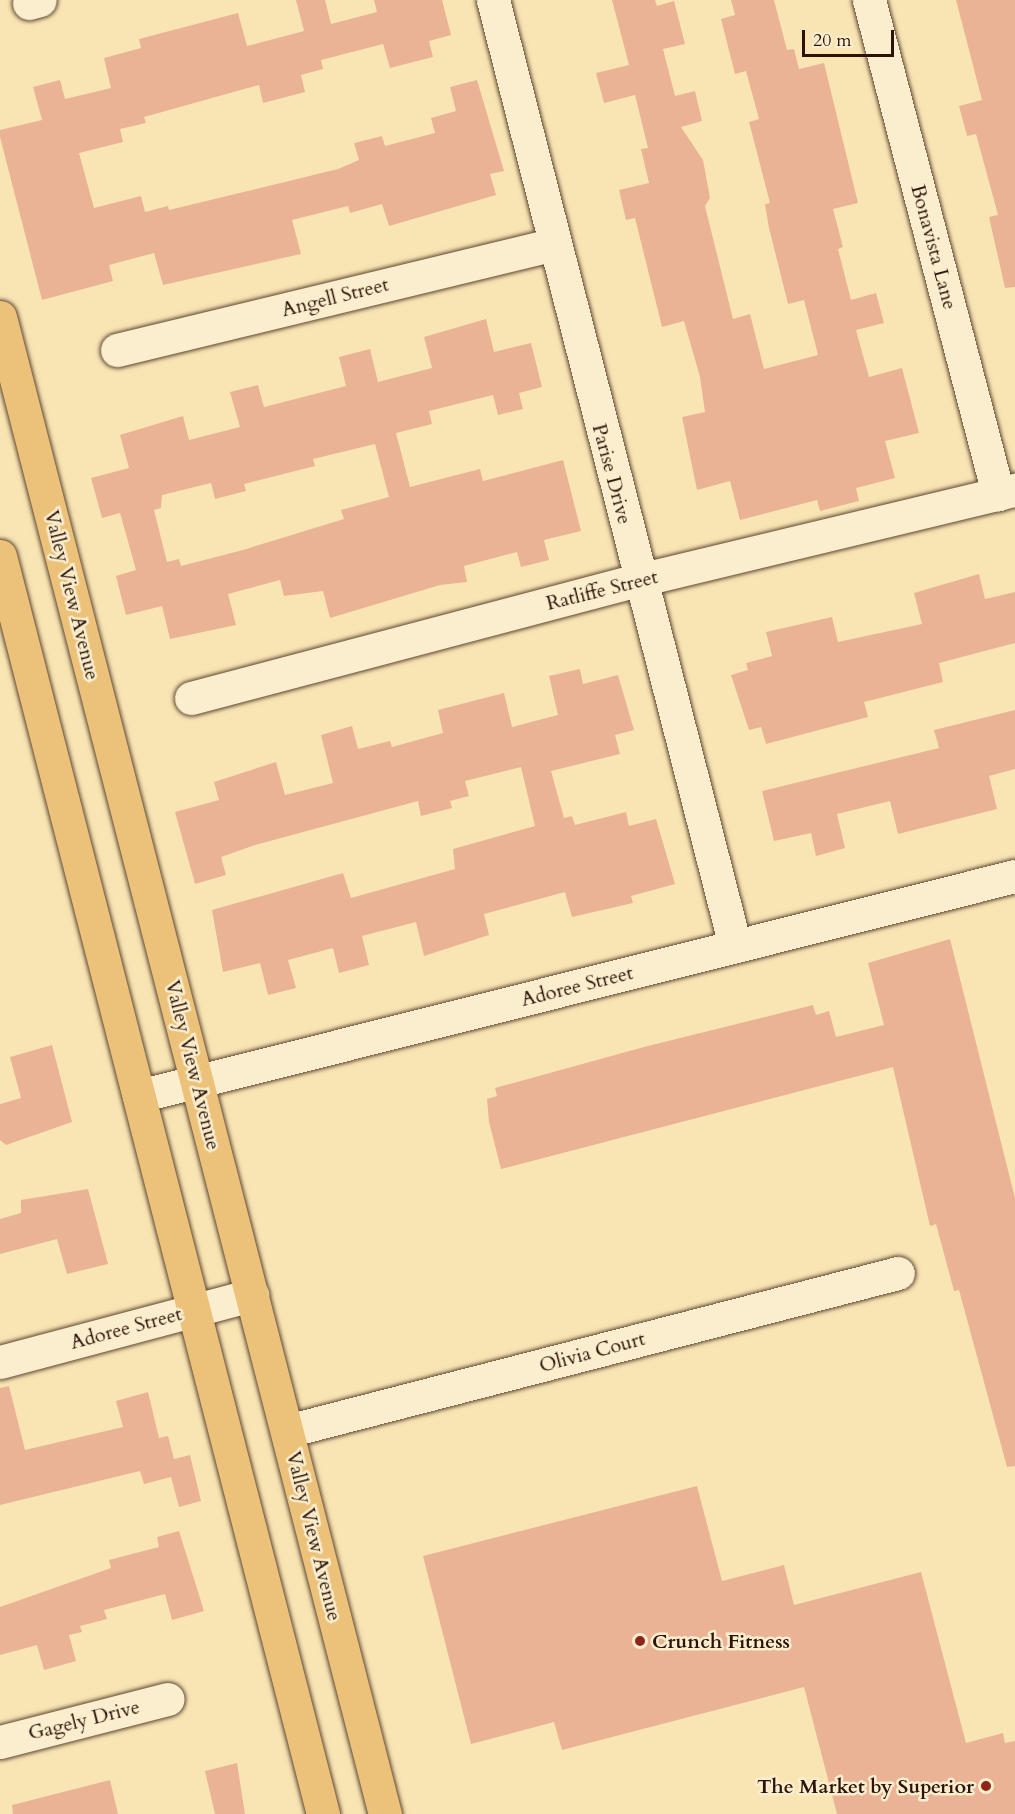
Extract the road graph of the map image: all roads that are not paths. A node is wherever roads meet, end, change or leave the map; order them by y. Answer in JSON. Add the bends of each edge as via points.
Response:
{"nodes":[{"id":1,"x":493,"y":0,"type":"edge"},
{"id":2,"x":869,"y":0,"type":"edge"},
{"id":3,"x":552,"y":245,"type":"junction"},
{"id":4,"x":0,"y":317,"type":"edge"},
{"id":5,"x":117,"y":350,"type":"dead end"},
{"id":6,"x":1007,"y":492,"type":"edge"},
{"id":7,"x":0,"y":556,"type":"edge"},
{"id":8,"x":639,"y":580,"type":"junction"},
{"id":9,"x":191,"y":698,"type":"dead end"},
{"id":10,"x":1015,"y":876,"type":"edge"},
{"id":11,"x":735,"y":946,"type":"junction"},
{"id":12,"x":197,"y":1081,"type":"junction"},
{"id":13,"x":138,"y":1096,"type":"junction"},
{"id":14,"x":898,"y":1273,"type":"dead end"},
{"id":15,"x":252,"y":1295,"type":"junction"},
{"id":16,"x":193,"y":1311,"type":"junction"},
{"id":17,"x":0,"y":1362,"type":"edge"},
{"id":18,"x":287,"y":1431,"type":"junction"},
{"id":19,"x":168,"y":1699,"type":"dead end"},
{"id":20,"x":0,"y":1742,"type":"edge"},
{"id":21,"x":322,"y":1814,"type":"edge"},
{"id":22,"x":385,"y":1814,"type":"edge"}],
"edges":[{"from":1,"to":3,"type":"street","name":"Parise Drive"},
{"from":2,"to":6,"type":"street","name":"Bonavista Lane"},
{"from":3,"to":5,"type":"street","name":"Angell Street"},
{"from":3,"to":8,"type":"street","name":"Parise Drive"},
{"from":4,"to":12,"type":"main road","name":"Valley View Avenue"},
{"from":6,"to":8,"type":"street","name":"Ratliffe Street"},
{"from":7,"to":13,"type":"main road"},
{"from":8,"to":9,"type":"street","name":"Ratliffe Street"},
{"from":8,"to":11,"type":"street","name":"Parise Drive"},
{"from":10,"to":11,"type":"street","name":"Adoree Street"},
{"from":11,"to":12,"type":"street","name":"Adoree Street"},
{"from":12,"to":13,"type":"street","name":"Adoree Street"},
{"from":12,"to":15,"type":"main road","name":"Valley View Avenue"},
{"from":13,"to":16,"type":"main road"},
{"from":14,"to":18,"type":"street","name":"Olivia Court"},
{"from":15,"to":16,"type":"street","name":"Adoree Street"},
{"from":15,"to":18,"type":"main road","name":"Valley View Avenue"},
{"from":16,"to":17,"type":"street","name":"Adoree Street"},
{"from":16,"to":21,"type":"main road"},
{"from":18,"to":22,"type":"main road","name":"Valley View Avenue"},
{"from":19,"to":20,"type":"street","name":"Gagely Drive"}]}
